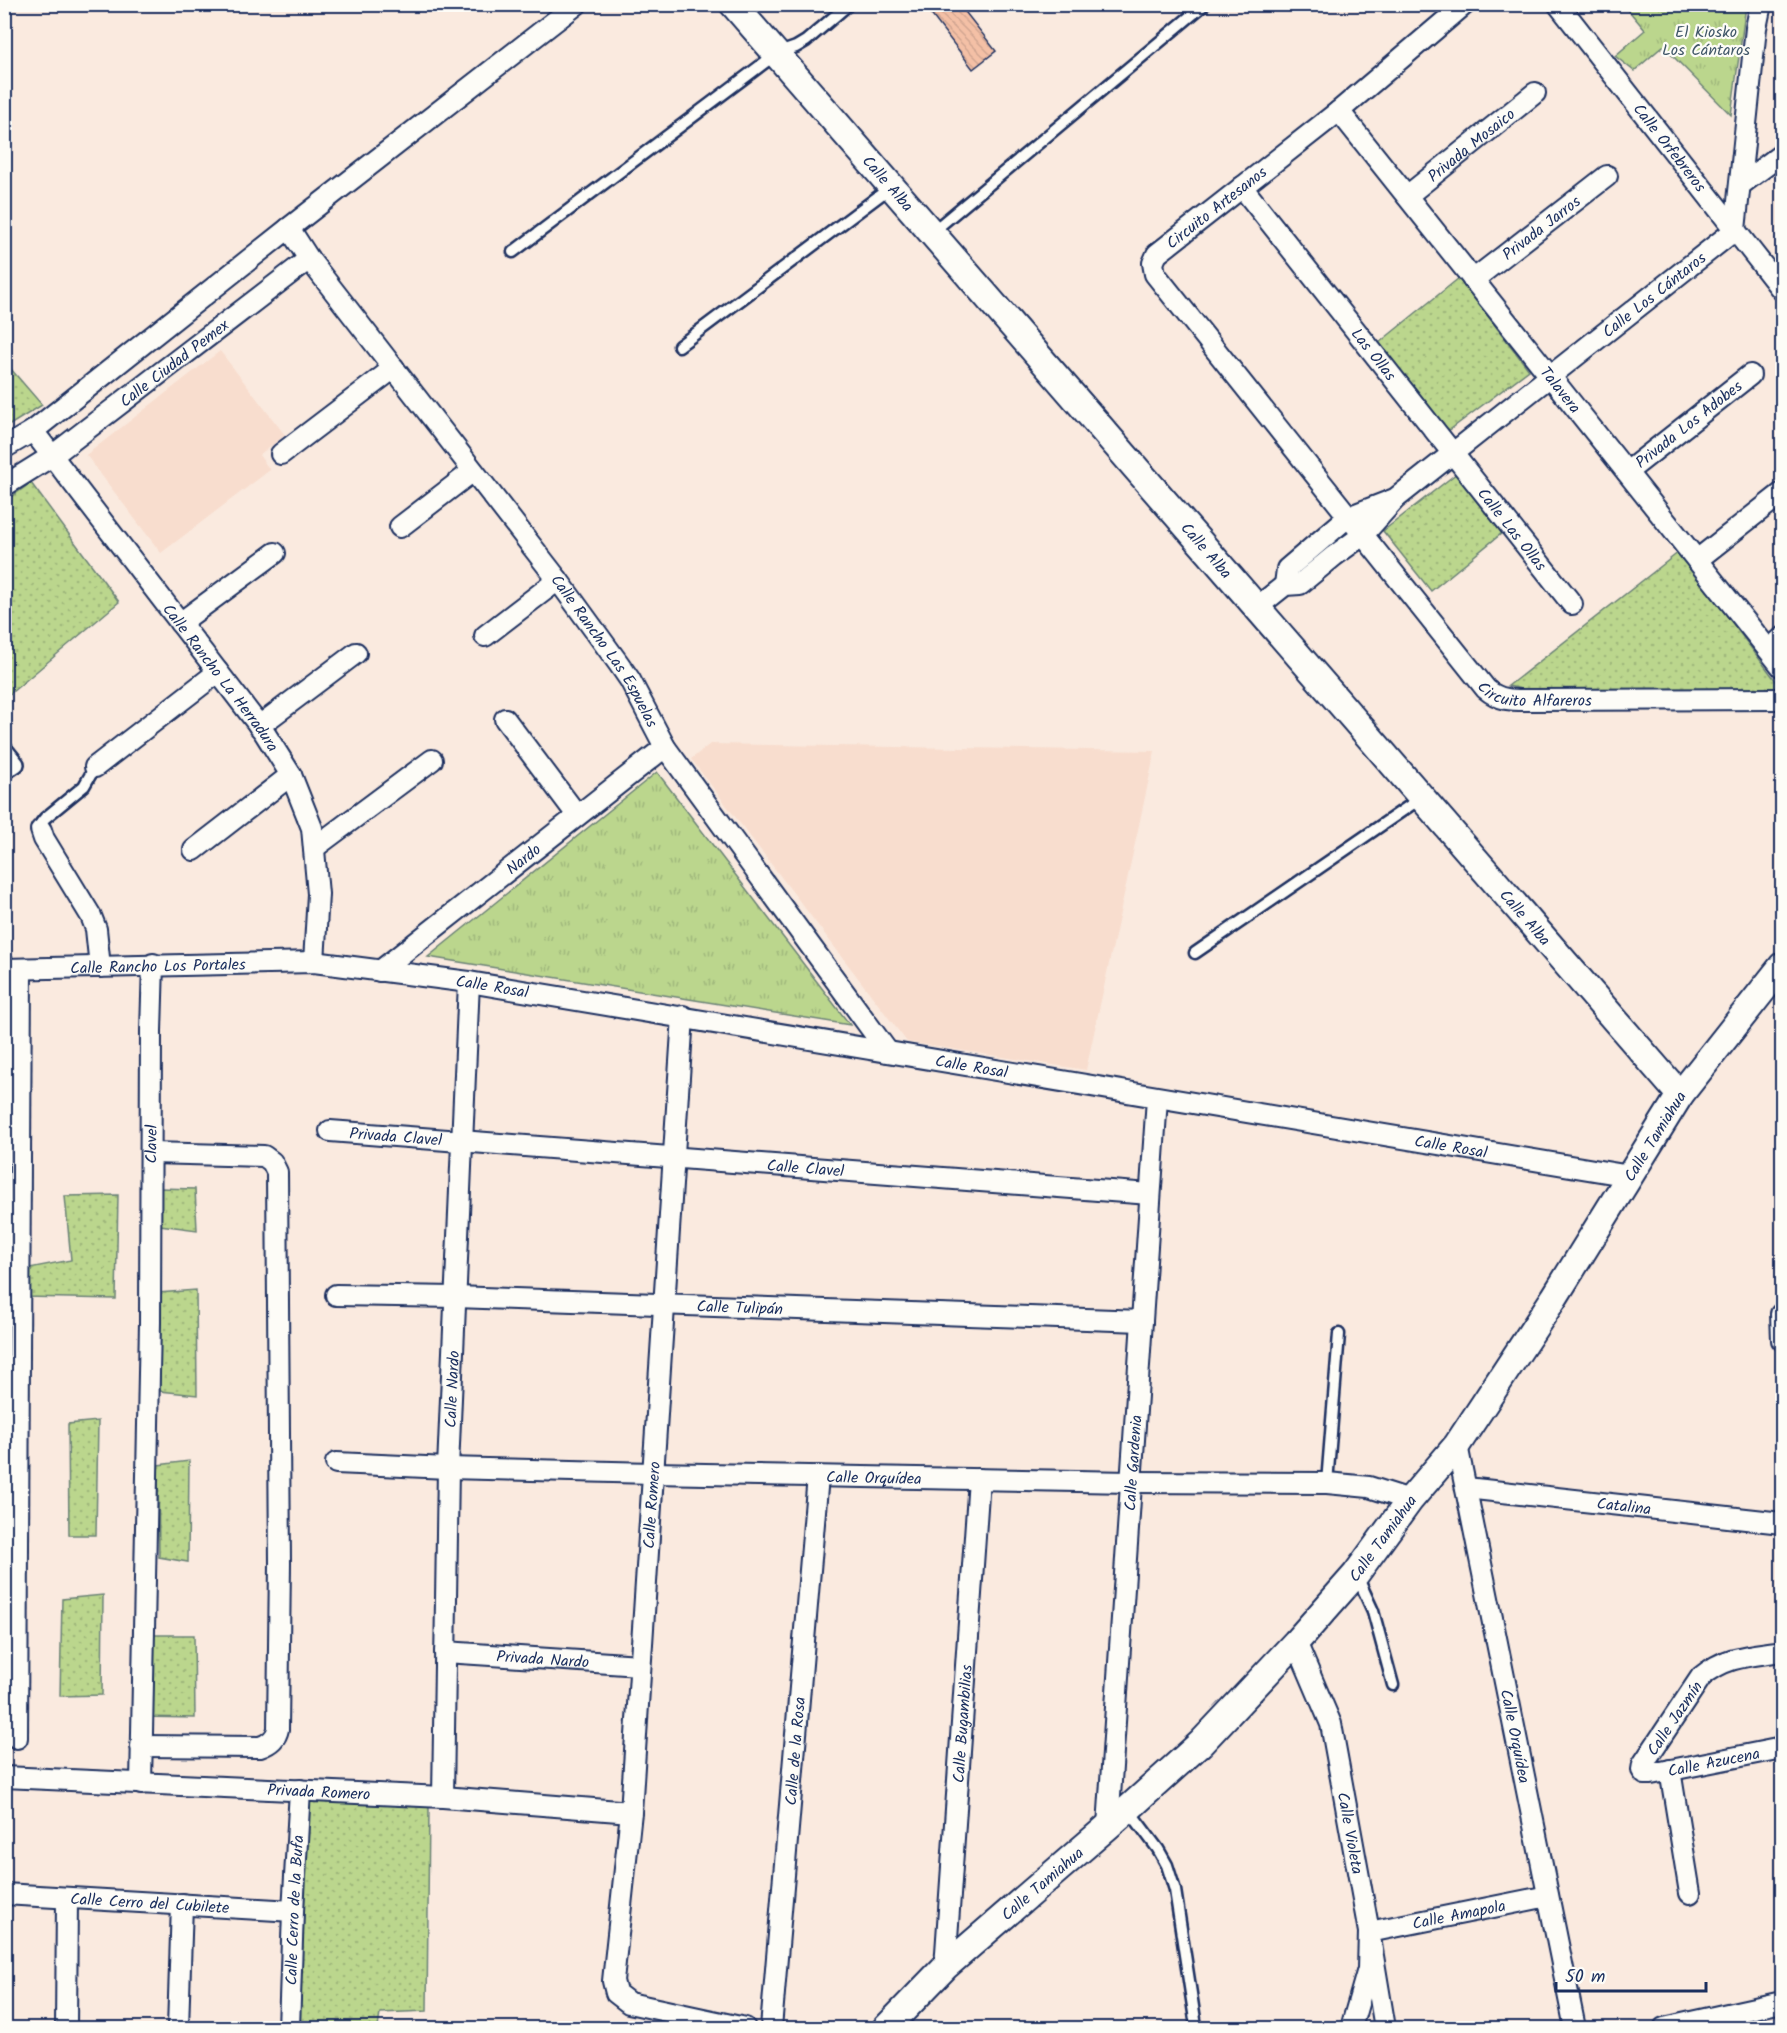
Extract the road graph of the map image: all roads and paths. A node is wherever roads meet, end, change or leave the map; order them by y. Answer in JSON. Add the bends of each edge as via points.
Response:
{"nodes":[{"id":1,"x":577,"y":4,"type":"edge"},
{"id":2,"x":733,"y":4,"type":"edge"},
{"id":3,"x":849,"y":4,"type":"edge"},
{"id":4,"x":1205,"y":4,"type":"edge"},
{"id":5,"x":1465,"y":4,"type":"edge"},
{"id":6,"x":1558,"y":4,"type":"edge"},
{"id":7,"x":1761,"y":4,"type":"edge"},
{"id":8,"x":776,"y":54,"type":"junction"},
{"id":9,"x":1535,"y":93,"type":"dead end"},
{"id":10,"x":1339,"y":111,"type":"junction"},
{"id":11,"x":1782,"y":154,"type":"edge"},
{"id":12,"x":1607,"y":176,"type":"dead end"},
{"id":13,"x":1740,"y":185,"type":"junction"},
{"id":14,"x":891,"y":187,"type":"junction"},
{"id":15,"x":1242,"y":187,"type":"junction"},
{"id":16,"x":1407,"y":196,"type":"junction"},
{"id":17,"x":289,"y":228,"type":"junction"},
{"id":18,"x":1735,"y":230,"type":"junction"},
{"id":19,"x":931,"y":233,"type":"junction"},
{"id":20,"x":513,"y":252,"type":"dead end"},
{"id":21,"x":309,"y":259,"type":"junction"},
{"id":22,"x":1473,"y":280,"type":"junction"},
{"id":23,"x":1782,"y":289,"type":"edge"},
{"id":24,"x":679,"y":346,"type":"dead end"},
{"id":25,"x":394,"y":368,"type":"junction"},
{"id":26,"x":1750,"y":375,"type":"dead end"},
{"id":27,"x":1551,"y":376,"type":"junction"},
{"id":28,"x":33,"y":432,"type":"junction"},
{"id":29,"x":4,"y":448,"type":"edge"},
{"id":30,"x":281,"y":454,"type":"dead end"},
{"id":31,"x":1453,"y":454,"type":"junction"},
{"id":32,"x":52,"y":456,"type":"junction"},
{"id":33,"x":473,"y":471,"type":"junction"},
{"id":34,"x":1627,"y":472,"type":"junction"},
{"id":35,"x":4,"y":486,"type":"edge"},
{"id":36,"x":1782,"y":493,"type":"edge"},
{"id":37,"x":1395,"y":499,"type":"junction"},
{"id":38,"x":1348,"y":517,"type":"junction"},
{"id":39,"x":400,"y":527,"type":"dead end"},
{"id":40,"x":1363,"y":535,"type":"junction"},
{"id":41,"x":275,"y":553,"type":"dead end"},
{"id":42,"x":1697,"y":560,"type":"junction"},
{"id":43,"x":558,"y":580,"type":"junction"},
{"id":44,"x":1284,"y":585,"type":"junction"},
{"id":45,"x":1572,"y":604,"type":"dead end"},
{"id":46,"x":1256,"y":608,"type":"junction"},
{"id":47,"x":180,"y":623,"type":"junction"},
{"id":48,"x":485,"y":636,"type":"dead end"},
{"id":49,"x":1776,"y":644,"type":"edge"},
{"id":50,"x":356,"y":653,"type":"dead end"},
{"id":51,"x":1782,"y":667,"type":"edge"},
{"id":52,"x":218,"y":672,"type":"junction"},
{"id":53,"x":1782,"y":699,"type":"edge"},
{"id":54,"x":506,"y":719,"type":"dead end"},
{"id":55,"x":259,"y":726,"type":"junction"},
{"id":56,"x":665,"y":747,"type":"junction"},
{"id":57,"x":4,"y":749,"type":"edge"},
{"id":58,"x":432,"y":760,"type":"dead end"},
{"id":59,"x":95,"y":767,"type":"joint"},
{"id":60,"x":10,"y":768,"type":"edge"},
{"id":61,"x":291,"y":775,"type":"junction"},
{"id":62,"x":1421,"y":798,"type":"junction"},
{"id":63,"x":577,"y":815,"type":"junction"},
{"id":64,"x":41,"y":830,"type":"joint"},
{"id":65,"x":314,"y":848,"type":"junction"},
{"id":66,"x":194,"y":850,"type":"dead end"},
{"id":67,"x":1196,"y":953,"type":"dead end"},
{"id":68,"x":314,"y":962,"type":"junction"},
{"id":69,"x":153,"y":964,"type":"junction"},
{"id":70,"x":1782,"y":966,"type":"edge"},
{"id":71,"x":100,"y":967,"type":"junction"},
{"id":72,"x":13,"y":969,"type":"edge"},
{"id":73,"x":380,"y":970,"type":"junction"},
{"id":74,"x":469,"y":982,"type":"junction"},
{"id":75,"x":683,"y":1016,"type":"junction"},
{"id":76,"x":888,"y":1052,"type":"junction"},
{"id":77,"x":1680,"y":1095,"type":"junction"},
{"id":78,"x":1157,"y":1098,"type":"junction"},
{"id":79,"x":330,"y":1131,"type":"dead end"},
{"id":80,"x":462,"y":1142,"type":"junction"},
{"id":81,"x":151,"y":1154,"type":"junction"},
{"id":82,"x":674,"y":1158,"type":"junction"},
{"id":83,"x":1630,"y":1176,"type":"junction"},
{"id":84,"x":1150,"y":1194,"type":"junction"},
{"id":85,"x":336,"y":1295,"type":"dead end"},
{"id":86,"x":456,"y":1298,"type":"junction"},
{"id":87,"x":664,"y":1305,"type":"junction"},
{"id":88,"x":1781,"y":1314,"type":"dead end"},
{"id":89,"x":1142,"y":1321,"type":"junction"},
{"id":90,"x":1340,"y":1334,"type":"dead end"},
{"id":91,"x":1782,"y":1340,"type":"edge"},
{"id":92,"x":1457,"y":1445,"type":"junction"},
{"id":93,"x":336,"y":1462,"type":"dead end"},
{"id":94,"x":448,"y":1468,"type":"junction"},
{"id":95,"x":653,"y":1473,"type":"junction"},
{"id":96,"x":818,"y":1476,"type":"junction"},
{"id":97,"x":979,"y":1479,"type":"junction"},
{"id":98,"x":1131,"y":1482,"type":"junction"},
{"id":99,"x":1327,"y":1483,"type":"junction"},
{"id":100,"x":1466,"y":1488,"type":"junction"},
{"id":101,"x":1410,"y":1500,"type":"junction"},
{"id":102,"x":1782,"y":1524,"type":"edge"},
{"id":103,"x":1356,"y":1574,"type":"junction"},
{"id":104,"x":1296,"y":1642,"type":"junction"},
{"id":105,"x":1782,"y":1651,"type":"edge"},
{"id":106,"x":446,"y":1652,"type":"junction"},
{"id":107,"x":640,"y":1665,"type":"junction"},
{"id":108,"x":1393,"y":1685,"type":"dead end"},
{"id":109,"x":16,"y":1738,"type":"dead end"},
{"id":110,"x":141,"y":1746,"type":"junction"},
{"id":111,"x":1782,"y":1748,"type":"edge"},
{"id":112,"x":1670,"y":1770,"type":"junction"},
{"id":113,"x":1643,"y":1772,"type":"joint"},
{"id":114,"x":4,"y":1777,"type":"edge"},
{"id":115,"x":141,"y":1784,"type":"junction"},
{"id":116,"x":300,"y":1790,"type":"junction"},
{"id":117,"x":443,"y":1797,"type":"junction"},
{"id":118,"x":1128,"y":1809,"type":"junction"},
{"id":119,"x":631,"y":1812,"type":"junction"},
{"id":120,"x":1108,"y":1826,"type":"junction"},
{"id":121,"x":1690,"y":1893,"type":"dead end"},
{"id":122,"x":4,"y":1894,"type":"edge"},
{"id":123,"x":1548,"y":1896,"type":"junction"},
{"id":124,"x":67,"y":1898,"type":"junction"},
{"id":125,"x":182,"y":1904,"type":"junction"},
{"id":126,"x":292,"y":1911,"type":"junction"},
{"id":127,"x":1369,"y":1932,"type":"junction"},
{"id":128,"x":945,"y":1967,"type":"junction"},
{"id":129,"x":1782,"y":2002,"type":"edge"},
{"id":130,"x":1711,"y":2023,"type":"edge"},
{"id":131,"x":1196,"y":2026,"type":"dead end"},
{"id":132,"x":66,"y":2028,"type":"edge"},
{"id":133,"x":178,"y":2028,"type":"edge"},
{"id":134,"x":289,"y":2028,"type":"edge"},
{"id":135,"x":745,"y":2028,"type":"edge"},
{"id":136,"x":771,"y":2028,"type":"edge"},
{"id":137,"x":886,"y":2028,"type":"edge"},
{"id":138,"x":1351,"y":2028,"type":"edge"},
{"id":139,"x":1384,"y":2028,"type":"edge"},
{"id":140,"x":1575,"y":2028,"type":"edge"},
{"id":141,"x":1664,"y":2028,"type":"edge"}],
"edges":[{"from":1,"to":17,"type":"street","name":"Calle Ciudad Pemex"},
{"from":2,"to":8,"type":"street","name":"Calle Alba"},
{"from":3,"to":8,"type":"lane","via":[[796,48]]},
{"from":4,"to":19,"type":"lane"},
{"from":5,"to":10,"type":"street","name":"Circuito Artesanos"},
{"from":6,"to":18,"type":"street","name":"Calle Orfebreros"},
{"from":7,"to":13,"type":"street"},
{"from":8,"to":14,"type":"street","name":"Calle Alba"},
{"from":8,"to":20,"type":"lane"},
{"from":9,"to":16,"type":"street","name":"Privada Mosaico"},
{"from":10,"to":15,"type":"street","name":"Circuito Artesanos"},
{"from":10,"to":16,"type":"street","name":"Talavera"},
{"from":11,"to":13,"type":"street"},
{"from":12,"to":22,"type":"street","name":"Privada Jarros"},
{"from":13,"to":18,"type":"street"},
{"from":14,"to":19,"type":"street","name":"Calle Alba"},
{"from":14,"to":24,"type":"lane"},
{"from":15,"to":31,"type":"street","name":"Las Ollas"},
{"from":15,"to":38,"type":"street","name":"Circuito Artesanos","via":[[1157,254],[1153,263],[1155,274]]},
{"from":16,"to":22,"type":"street","name":"Talavera"},
{"from":17,"to":21,"type":"street"},
{"from":17,"to":28,"type":"street","name":"Calle Ciudad Pemex"},
{"from":18,"to":23,"type":"street","name":"Calle Orfebreros"},
{"from":18,"to":27,"type":"street","name":"Calle Los Cántaros"},
{"from":19,"to":46,"type":"street","name":"Calle Alba"},
{"from":21,"to":25,"type":"street","name":"Calle Rancho Las Espuelas"},
{"from":21,"to":32,"type":"street","name":"Calle Ciudad Pemex"},
{"from":22,"to":27,"type":"street","name":"Talavera"},
{"from":25,"to":30,"type":"street"},
{"from":25,"to":33,"type":"street","name":"Calle Rancho Las Espuelas"},
{"from":26,"to":34,"type":"street","name":"Privada Los Adobes"},
{"from":27,"to":31,"type":"street","name":"Calle Los Cántaros"},
{"from":27,"to":34,"type":"street","name":"Talavera"},
{"from":28,"to":29,"type":"street","name":"Calle Ciudad Pemex"},
{"from":28,"to":32,"type":"street","name":"Calle Rancho La Herradura"},
{"from":31,"to":37,"type":"street","name":"Calle Los Cántaros"},
{"from":31,"to":45,"type":"street","name":"Calle Las Ollas"},
{"from":32,"to":35,"type":"street","name":"Calle Ciudad Pemex"},
{"from":32,"to":47,"type":"street","name":"Calle Rancho La Herradura"},
{"from":33,"to":39,"type":"street"},
{"from":33,"to":43,"type":"street","name":"Calle Rancho Las Espuelas"},
{"from":34,"to":42,"type":"street","name":"Talavera"},
{"from":36,"to":42,"type":"street"},
{"from":37,"to":38,"type":"street","name":"Calle Los Cántaros"},
{"from":37,"to":40,"type":"street","name":"Calle Los Cántaros"},
{"from":38,"to":40,"type":"street","name":"Circuito Artesanos"},
{"from":38,"to":44,"type":"street","name":"Calle Los Cántaros","via":[[1287,569]]},
{"from":40,"to":44,"type":"street","name":"Calle Los Cántaros","via":[[1300,584]]},
{"from":40,"to":53,"type":"street","name":"Circuito Alfareros","via":[[1496,698]]},
{"from":41,"to":47,"type":"street"},
{"from":42,"to":49,"type":"street","name":"Talavera"},
{"from":43,"to":48,"type":"street"},
{"from":43,"to":56,"type":"street","name":"Calle Rancho Las Espuelas","via":[[630,680]]},
{"from":44,"to":46,"type":"street","name":"Calle Los Cántaros"},
{"from":46,"to":62,"type":"street","name":"Calle Alba"},
{"from":47,"to":52,"type":"street","name":"Calle Rancho La Herradura"},
{"from":49,"to":51,"type":"street","name":"Talavera"},
{"from":50,"to":55,"type":"street"},
{"from":52,"to":55,"type":"street","name":"Calle Rancho La Herradura"},
{"from":52,"to":59,"type":"street"},
{"from":54,"to":63,"type":"street"},
{"from":55,"to":61,"type":"street","name":"Calle Rancho La Herradura"},
{"from":56,"to":63,"type":"street","name":"Nardo"},
{"from":56,"to":76,"type":"street","name":"Calle Rancho Las Espuelas"},
{"from":57,"to":60,"type":"street"},
{"from":58,"to":65,"type":"street"},
{"from":59,"to":64,"type":"lane","via":[[84,786],[45,818]]},
{"from":61,"to":65,"type":"street","name":"Calle Rancho La Herradura","via":[[312,828]]},
{"from":61,"to":66,"type":"street"},
{"from":62,"to":67,"type":"lane"},
{"from":62,"to":77,"type":"street","name":"Calle Alba"},
{"from":63,"to":73,"type":"street","name":"Nardo"},
{"from":64,"to":71,"type":"street","via":[[91,915]]},
{"from":65,"to":68,"type":"street","name":"Calle Rancho La Herradura","via":[[318,894]]},
{"from":68,"to":69,"type":"street","name":"Calle Rancho Los Portales"},
{"from":68,"to":73,"type":"street","name":"Calle Rosal"},
{"from":69,"to":71,"type":"street","name":"Calle Rancho Los Portales"},
{"from":69,"to":81,"type":"street","name":"Clavel"},
{"from":70,"to":77,"type":"street","name":"Calle Tamiahua"},
{"from":71,"to":72,"type":"street","name":"Calle Rancho Los Portales"},
{"from":72,"to":109,"type":"street"},
{"from":73,"to":74,"type":"street","name":"Calle Rosal"},
{"from":74,"to":75,"type":"street","name":"Calle Rosal"},
{"from":74,"to":80,"type":"street","name":"Calle Nardo"},
{"from":75,"to":76,"type":"street","name":"Calle Rosal"},
{"from":75,"to":82,"type":"street","name":"Calle Romero"},
{"from":76,"to":78,"type":"street","name":"Calle Rosal"},
{"from":77,"to":83,"type":"street","name":"Calle Tamiahua"},
{"from":78,"to":83,"type":"street","name":"Calle Rosal"},
{"from":78,"to":84,"type":"street","name":"Calle Gardenia"},
{"from":79,"to":80,"type":"street","name":"Privada Clavel"},
{"from":80,"to":82,"type":"street","name":"Calle Clavel"},
{"from":80,"to":86,"type":"street","name":"Calle Nardo"},
{"from":81,"to":110,"type":"street","name":"Clavel"},
{"from":81,"to":110,"type":"street","via":[[264,1156],[277,1172],[279,1682],[278,1729],[268,1744]]},
{"from":82,"to":84,"type":"street","name":"Calle Clavel"},
{"from":82,"to":87,"type":"street","name":"Calle Romero"},
{"from":83,"to":92,"type":"street","name":"Calle Tamiahua"},
{"from":84,"to":89,"type":"street","name":"Calle Gardenia"},
{"from":85,"to":86,"type":"street","name":"Calle Tulipán"},
{"from":86,"to":87,"type":"street","name":"Calle Tulipán"},
{"from":86,"to":94,"type":"street","name":"Calle Nardo"},
{"from":87,"to":89,"type":"street","name":"Calle Tulipán"},
{"from":87,"to":95,"type":"street","name":"Calle Romero"},
{"from":88,"to":91,"type":"street"},
{"from":89,"to":98,"type":"street","name":"Calle Gardenia"},
{"from":90,"to":99,"type":"lane"},
{"from":92,"to":100,"type":"street","name":"Calle Orquídea"},
{"from":92,"to":101,"type":"street","name":"Calle Tamiahua"},
{"from":93,"to":94,"type":"street","name":"Calle Orquídea"},
{"from":94,"to":95,"type":"street","name":"Calle Orquídea"},
{"from":94,"to":106,"type":"street","name":"Calle Nardo"},
{"from":95,"to":96,"type":"street","name":"Calle Orquídea"},
{"from":95,"to":107,"type":"street","name":"Calle Romero"},
{"from":96,"to":97,"type":"street","name":"Calle Orquídea"},
{"from":96,"to":136,"type":"street","name":"Calle de la Rosa"},
{"from":97,"to":98,"type":"street","name":"Calle Orquídea"},
{"from":97,"to":128,"type":"street","name":"Calle Bugambilias"},
{"from":98,"to":99,"type":"street","name":"Calle Orquídea"},
{"from":98,"to":120,"type":"street","name":"Calle Gardenia"},
{"from":99,"to":101,"type":"street","name":"Calle Orquídea","via":[[1369,1487]]},
{"from":100,"to":102,"type":"street","name":"Catalina"},
{"from":100,"to":123,"type":"street","name":"Calle Orquídea"},
{"from":101,"to":103,"type":"street","name":"Calle Tamiahua"},
{"from":103,"to":104,"type":"street","name":"Calle Tamiahua"},
{"from":103,"to":108,"type":"lane","via":[[1373,1611]]},
{"from":104,"to":118,"type":"street","name":"Calle Tamiahua","via":[[1201,1743]]},
{"from":104,"to":127,"type":"street","name":"Calle Violeta","via":[[1331,1724]]},
{"from":105,"to":113,"type":"street","name":"Calle Jazmín","via":[[1734,1658],[1712,1667],[1701,1677],[1643,1764]]},
{"from":106,"to":107,"type":"street","name":"Privada Nardo"},
{"from":106,"to":117,"type":"street","name":"Calle Nardo"},
{"from":107,"to":119,"type":"street","name":"Calle Romero"},
{"from":110,"to":115,"type":"street","name":"Clavel"},
{"from":111,"to":112,"type":"street","name":"Calle Azucena"},
{"from":112,"to":113,"type":"street","name":"Calle Azucena"},
{"from":112,"to":121,"type":"street"},
{"from":114,"to":115,"type":"street","name":"Privada Romero"},
{"from":115,"to":116,"type":"street","name":"Privada Romero"},
{"from":116,"to":117,"type":"street","name":"Privada Romero"},
{"from":116,"to":126,"type":"street","name":"Calle Cerro de la Bufa"},
{"from":117,"to":119,"type":"street","name":"Privada Romero"},
{"from":118,"to":120,"type":"street","name":"Calle Tamiahua"},
{"from":118,"to":131,"type":"lane","via":[[1167,1865],[1175,1890]]},
{"from":119,"to":135,"type":"street","name":"Calle Romero","via":[[613,1970],[616,1993],[629,2003]]},
{"from":120,"to":128,"type":"street","name":"Calle Tamiahua"},
{"from":122,"to":124,"type":"street","name":"Calle Cerro del Cubilete"},
{"from":123,"to":127,"type":"street","name":"Calle Amapola"},
{"from":123,"to":140,"type":"street","name":"Calle Orquídea"},
{"from":124,"to":125,"type":"street","name":"Calle Cerro del Cubilete"},
{"from":124,"to":132,"type":"street"},
{"from":125,"to":126,"type":"street","name":"Calle Cerro del Cubilete"},
{"from":125,"to":133,"type":"street"},
{"from":126,"to":134,"type":"street","name":"Calle Cerro de la Bufa"},
{"from":127,"to":138,"type":"street","via":[[1368,1969]]},
{"from":127,"to":139,"type":"street","name":"Calle Violeta"},
{"from":128,"to":137,"type":"street","name":"Calle Tamiahua"},
{"from":129,"to":130,"type":"street"},
{"from":130,"to":141,"type":"street"}]}
